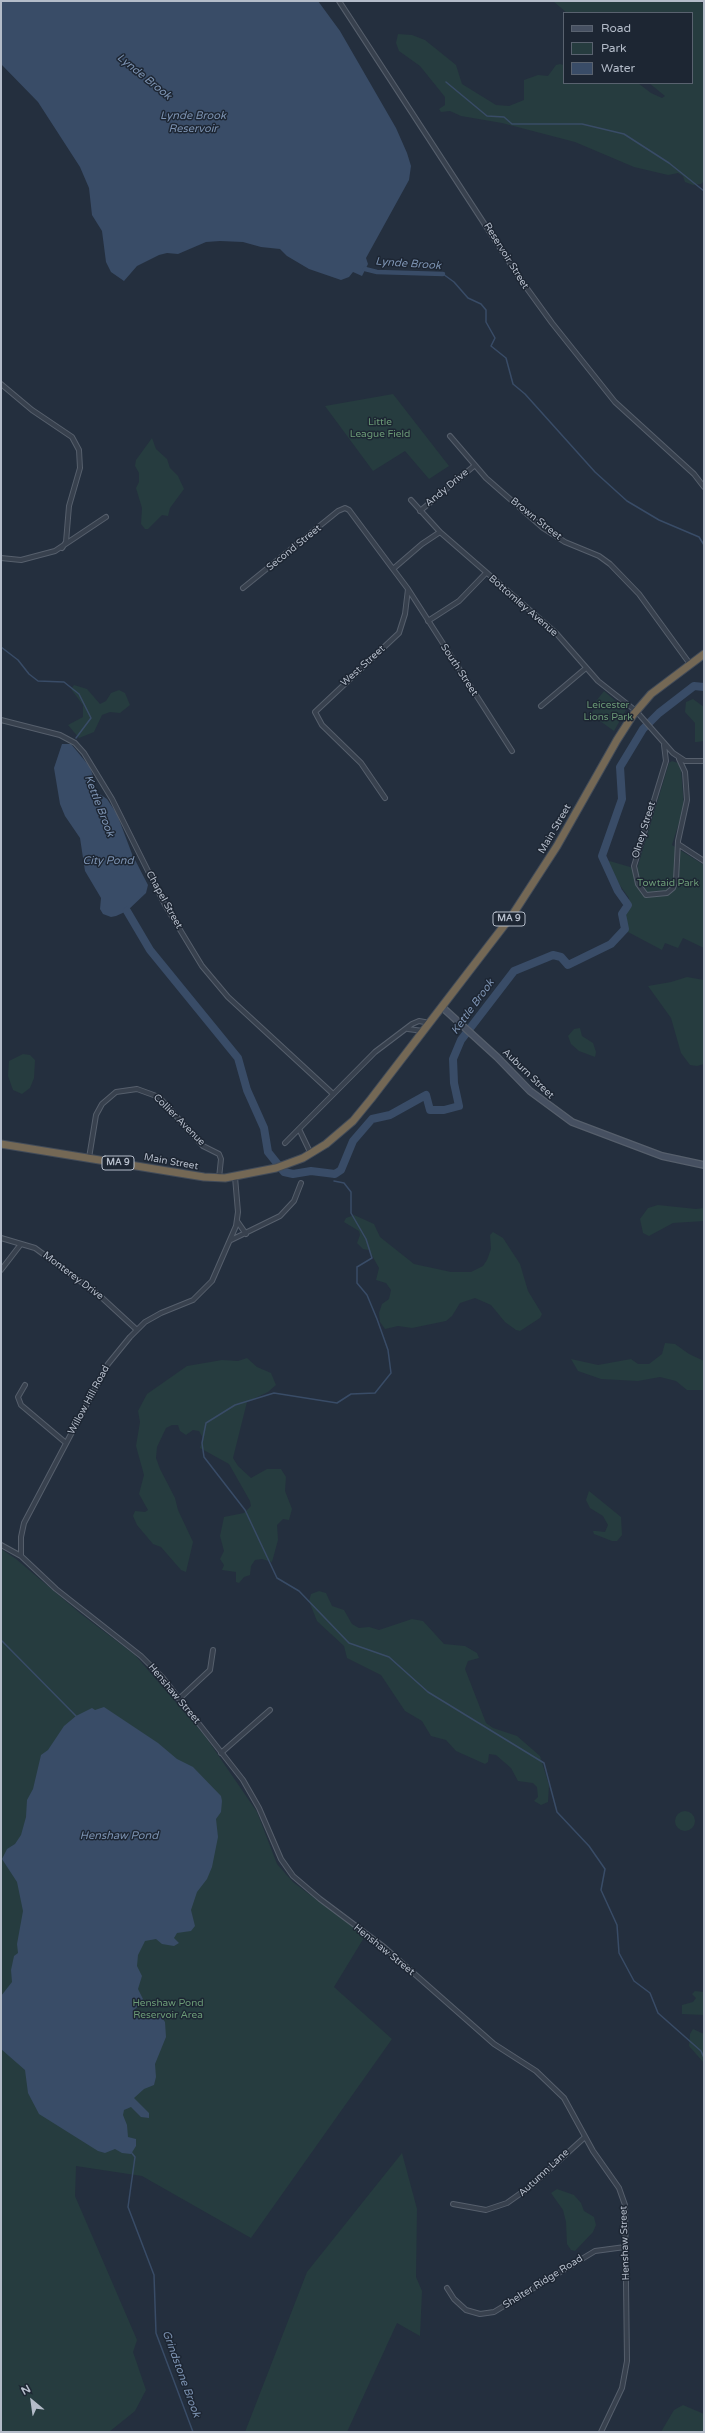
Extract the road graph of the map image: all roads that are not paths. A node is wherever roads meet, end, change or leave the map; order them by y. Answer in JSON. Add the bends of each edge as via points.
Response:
{"nodes":[{"id":1,"x":339,"y":1,"type":"edge"},
{"id":2,"x":1,"y":384,"type":"edge"},
{"id":3,"x":450,"y":436,"type":"dead end"},
{"id":4,"x":474,"y":466,"type":"junction"},
{"id":5,"x":704,"y":487,"type":"edge"},
{"id":6,"x":411,"y":500,"type":"dead end"},
{"id":7,"x":420,"y":511,"type":"junction"},
{"id":8,"x":106,"y":517,"type":"dead end"},
{"id":9,"x":440,"y":532,"type":"junction"},
{"id":10,"x":62,"y":548,"type":"junction"},
{"id":11,"x":1,"y":558,"type":"edge"},
{"id":12,"x":393,"y":569,"type":"junction"},
{"id":13,"x":486,"y":573,"type":"junction"},
{"id":14,"x":243,"y":588,"type":"dead end"},
{"id":15,"x":408,"y":589,"type":"junction"},
{"id":16,"x":428,"y":621,"type":"junction"},
{"id":17,"x":704,"y":654,"type":"edge"},
{"id":18,"x":690,"y":664,"type":"junction"},
{"id":19,"x":586,"y":668,"type":"junction"},
{"id":20,"x":541,"y":706,"type":"dead end"},
{"id":21,"x":636,"y":711,"type":"junction"},
{"id":22,"x":1,"y":720,"type":"edge"},
{"id":23,"x":664,"y":744,"type":"junction"},
{"id":24,"x":512,"y":751,"type":"dead end"},
{"id":25,"x":677,"y":757,"type":"junction"},
{"id":26,"x":704,"y":761,"type":"edge"},
{"id":27,"x":385,"y":798,"type":"dead end"},
{"id":28,"x":678,"y":844,"type":"junction"},
{"id":29,"x":704,"y":861,"type":"edge"},
{"id":30,"x":442,"y":1008,"type":"junction"},
{"id":31,"x":430,"y":1023,"type":"junction"},
{"id":32,"x":405,"y":1030,"type":"junction"},
{"id":33,"x":423,"y":1031,"type":"junction"},
{"id":34,"x":332,"y":1093,"type":"junction"},
{"id":35,"x":300,"y":1128,"type":"junction"},
{"id":36,"x":285,"y":1143,"type":"dead end"},
{"id":37,"x":1,"y":1144,"type":"edge"},
{"id":38,"x":311,"y":1154,"type":"junction"},
{"id":39,"x":89,"y":1158,"type":"junction"},
{"id":40,"x":704,"y":1165,"type":"edge"},
{"id":41,"x":235,"y":1177,"type":"junction"},
{"id":42,"x":219,"y":1178,"type":"junction"},
{"id":43,"x":301,"y":1183,"type":"dead end"},
{"id":44,"x":237,"y":1221,"type":"junction"},
{"id":45,"x":246,"y":1234,"type":"junction"},
{"id":46,"x":1,"y":1238,"type":"edge"},
{"id":47,"x":231,"y":1240,"type":"junction"},
{"id":48,"x":21,"y":1244,"type":"junction"},
{"id":49,"x":1,"y":1270,"type":"edge"},
{"id":50,"x":137,"y":1330,"type":"junction"},
{"id":51,"x":25,"y":1385,"type":"dead end"},
{"id":52,"x":66,"y":1443,"type":"junction"},
{"id":53,"x":1,"y":1545,"type":"edge"},
{"id":54,"x":21,"y":1556,"type":"junction"},
{"id":55,"x":213,"y":1650,"type":"dead end"},
{"id":56,"x":179,"y":1699,"type":"junction"},
{"id":57,"x":270,"y":1710,"type":"dead end"},
{"id":58,"x":221,"y":1753,"type":"junction"},
{"id":59,"x":585,"y":2136,"type":"junction"},
{"id":60,"x":453,"y":2204,"type":"dead end"},
{"id":61,"x":625,"y":2247,"type":"junction"},
{"id":62,"x":447,"y":2288,"type":"dead end"},
{"id":63,"x":602,"y":2432,"type":"edge"}],
"edges":[{"from":1,"to":5,"type":"street","name":"Reservoir Street","via":[[522,283],[555,328],[615,402],[694,474]]},
{"from":2,"to":10,"type":"street","via":[[72,438],[79,450],[80,468],[69,506],[66,542]]},
{"from":3,"to":4,"type":"street","name":"Brown Street"},
{"from":4,"to":7,"type":"street","name":"Andy Drive"},
{"from":4,"to":18,"type":"street","name":"Brown Street","via":[[548,532],[609,563],[639,594]]},
{"from":6,"to":7,"type":"street","name":"Bottomley Avenue"},
{"from":7,"to":9,"type":"street","name":"Bottomley Avenue"},
{"from":8,"to":10,"type":"street"},
{"from":9,"to":12,"type":"street"},
{"from":9,"to":13,"type":"street","name":"Bottomley Avenue"},
{"from":10,"to":11,"type":"street","via":[[21,560]]},
{"from":12,"to":14,"type":"street","name":"Second Street","via":[[345,508]]},
{"from":12,"to":15,"type":"street"},
{"from":13,"to":16,"type":"street","via":[[459,600]]},
{"from":13,"to":19,"type":"street","name":"Bottomley Avenue","via":[[556,633]]},
{"from":15,"to":16,"type":"street","name":"South Street"},
{"from":15,"to":27,"type":"street","name":"West Street","via":[[405,614],[399,633],[315,712],[322,725],[361,763]]},
{"from":16,"to":24,"type":"street","name":"South Street"},
{"from":17,"to":18,"type":"highway","name":"Main Street","number":"MA 9"},
{"from":18,"to":21,"type":"highway","name":"Main Street","number":"MA 9","via":[[651,694]]},
{"from":19,"to":20,"type":"street"},
{"from":19,"to":21,"type":"street","name":"Bottomley Avenue","via":[[598,681]]},
{"from":21,"to":23,"type":"street","name":"Bottomley Avenue"},
{"from":21,"to":30,"type":"highway","name":"Main Street","number":"MA 9","via":[[616,740],[541,872],[514,914]]},
{"from":22,"to":34,"type":"street","name":"Chapel Street","via":[[60,735],[84,753],[112,799],[165,905],[202,966],[233,1002]]},
{"from":23,"to":25,"type":"street","name":"Bottomley Avenue"},
{"from":23,"to":28,"type":"street","name":"Olney Street","via":[[666,761],[634,861],[635,875],[643,894],[662,895],[673,888],[676,880]]},
{"from":25,"to":26,"type":"street","via":[[688,761]]},
{"from":25,"to":28,"type":"street","name":"Olney Street","via":[[685,772],[687,800]]},
{"from":28,"to":29,"type":"street"},
{"from":30,"to":31,"type":"highway","name":"Main Street","number":"MA 9"},
{"from":30,"to":40,"type":"street","name":"Auburn Street","via":[[497,1057],[530,1091],[572,1122],[647,1152]]},
{"from":31,"to":32,"type":"street","via":[[419,1021]]},
{"from":31,"to":33,"type":"highway","name":"Main Street","number":"MA 9"},
{"from":32,"to":33,"type":"street","via":[[411,1028]]},
{"from":32,"to":34,"type":"street","via":[[375,1052]]},
{"from":33,"to":38,"type":"highway","name":"Main Street","number":"MA 9","via":[[353,1121]]},
{"from":34,"to":35,"type":"street"},
{"from":35,"to":36,"type":"street"},
{"from":35,"to":38,"type":"street"},
{"from":37,"to":39,"type":"highway","name":"Main Street","number":"MA 9"},
{"from":38,"to":41,"type":"highway","name":"Main Street","number":"MA 9","via":[[284,1166]]},
{"from":39,"to":42,"type":"highway","name":"Main Street","number":"MA 9"},
{"from":39,"to":42,"type":"street","name":"Collier Avenue","via":[[96,1115],[102,1104],[116,1092],[137,1089],[158,1097],[203,1146],[219,1154]]},
{"from":41,"to":42,"type":"highway","name":"Main Street","number":"MA 9"},
{"from":41,"to":44,"type":"street"},
{"from":43,"to":45,"type":"street","via":[[297,1197],[285,1211],[271,1222]]},
{"from":44,"to":45,"type":"street"},
{"from":44,"to":47,"type":"street","name":"Willow Hill Road"},
{"from":45,"to":47,"type":"street"},
{"from":46,"to":48,"type":"street","name":"Monterey Drive"},
{"from":47,"to":50,"type":"street","name":"Willow Hill Road","via":[[212,1281],[204,1291],[190,1302],[156,1315]]},
{"from":48,"to":49,"type":"street"},
{"from":48,"to":50,"type":"street","name":"Monterey Drive","via":[[35,1248],[84,1283]]},
{"from":50,"to":52,"type":"street","name":"Willow Hill Road","via":[[108,1364]]},
{"from":51,"to":52,"type":"street","via":[[18,1397],[21,1405]]},
{"from":52,"to":54,"type":"street","name":"Willow Hill Road","via":[[24,1522],[20,1537]]},
{"from":53,"to":54,"type":"street","name":"Henshaw Street"},
{"from":54,"to":56,"type":"street","name":"Henshaw Street","via":[[56,1589],[141,1656]]},
{"from":55,"to":56,"type":"street","via":[[210,1670]]},
{"from":56,"to":58,"type":"street","name":"Henshaw Street"},
{"from":57,"to":58,"type":"street"},
{"from":58,"to":59,"type":"street","name":"Henshaw Street","via":[[252,1795],[280,1859],[293,1876],[384,1947],[494,2044],[536,2071],[556,2088]]},
{"from":59,"to":60,"type":"street","name":"Autumn Lane","via":[[531,2186],[507,2204],[486,2210]]},
{"from":59,"to":61,"type":"street","name":"Henshaw Street","via":[[622,2194],[626,2211]]},
{"from":61,"to":62,"type":"street","name":"Shelter Ridge Road","via":[[595,2251],[494,2312],[480,2314],[466,2310]]},
{"from":61,"to":63,"type":"street","name":"Henshaw Street","via":[[627,2361],[622,2388]]}]}
